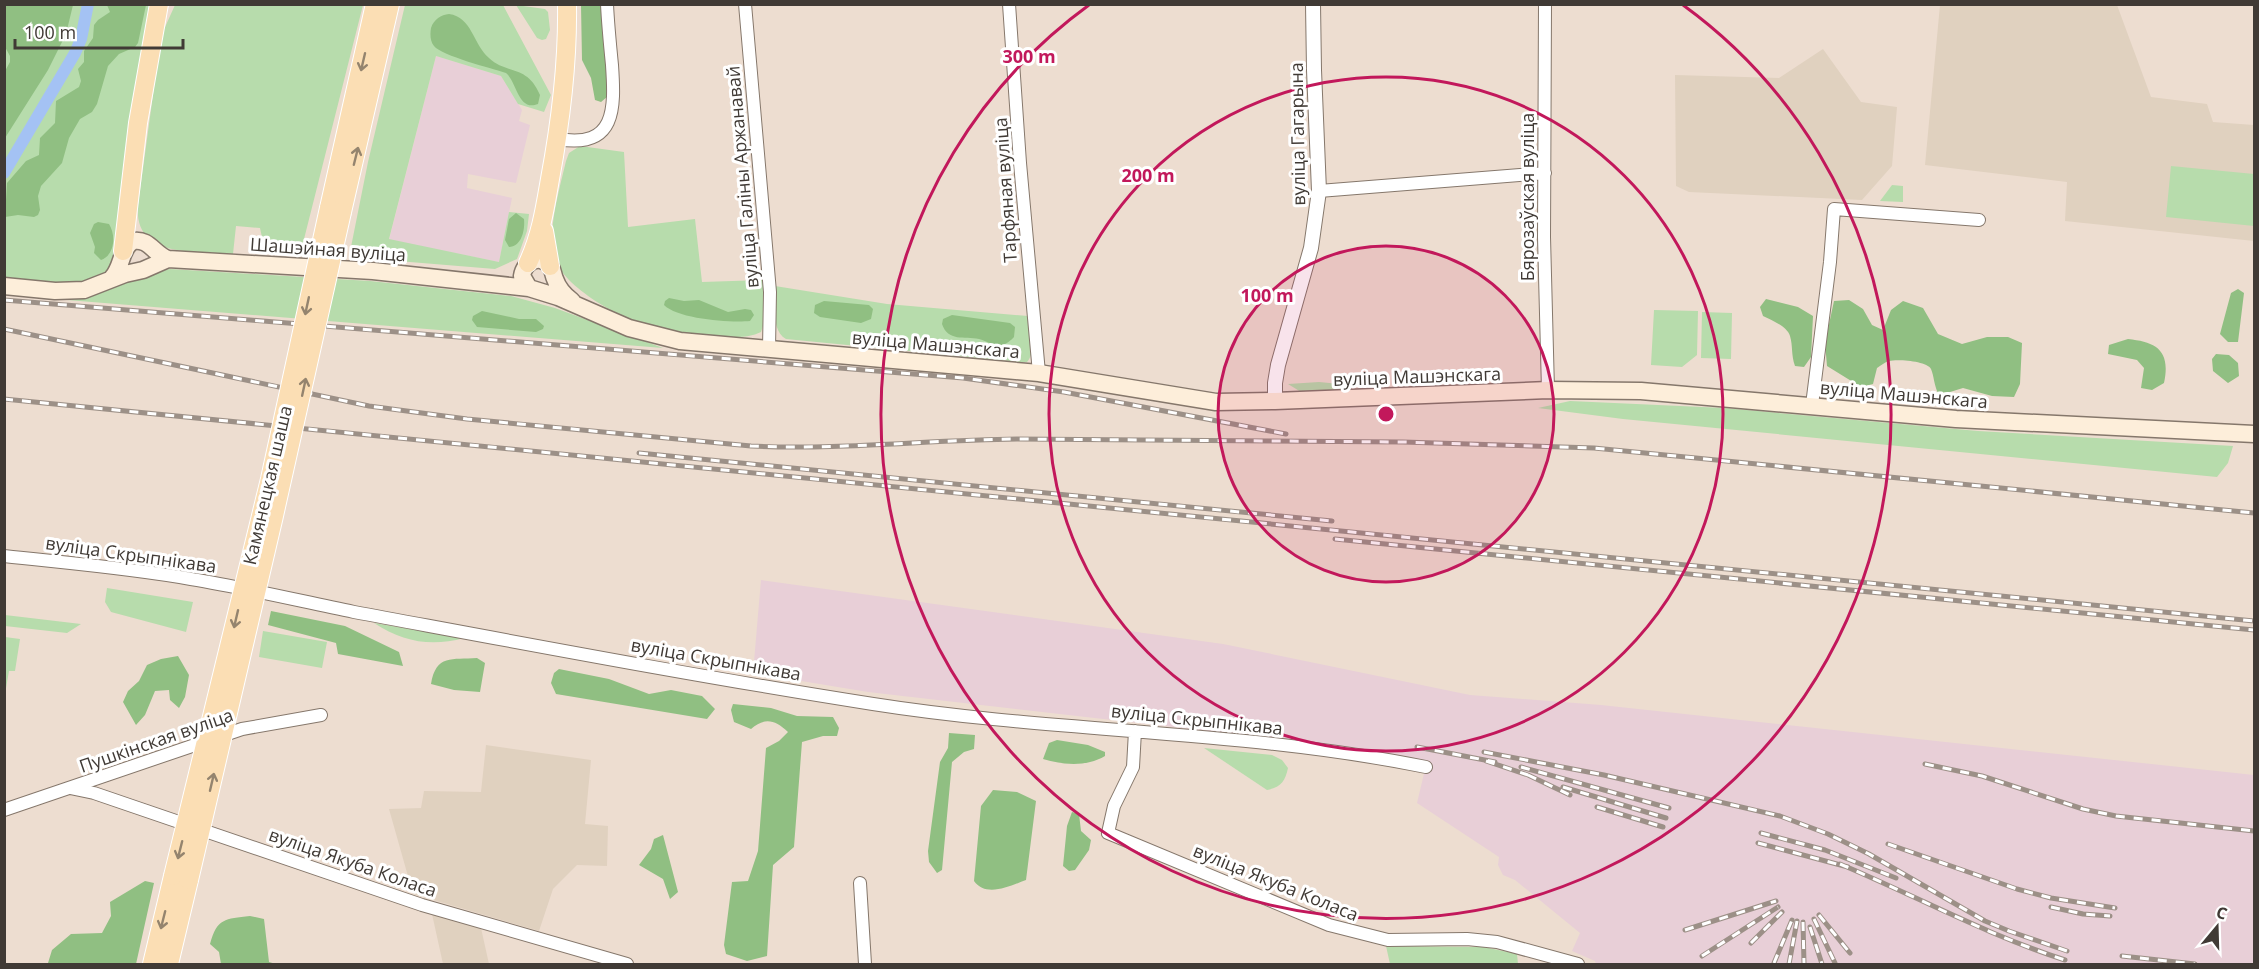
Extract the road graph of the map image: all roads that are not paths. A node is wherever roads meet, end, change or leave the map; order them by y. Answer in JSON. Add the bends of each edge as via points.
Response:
{"nodes":[{"id":1,"x":159,"y":4,"type":"edge"},
{"id":2,"x":375,"y":4,"type":"edge"},
{"id":3,"x":390,"y":4,"type":"edge"},
{"id":4,"x":567,"y":4,"type":"edge"},
{"id":5,"x":607,"y":4,"type":"edge"},
{"id":6,"x":745,"y":4,"type":"edge"},
{"id":7,"x":1009,"y":4,"type":"edge"},
{"id":8,"x":1313,"y":4,"type":"edge"},
{"id":9,"x":1545,"y":4,"type":"edge"},
{"id":10,"x":558,"y":139,"type":"junction"},
{"id":11,"x":1545,"y":173,"type":"junction"},
{"id":12,"x":1320,"y":191,"type":"junction"},
{"id":13,"x":335,"y":210,"type":"junction"},
{"id":14,"x":544,"y":220,"type":"junction"},
{"id":15,"x":1979,"y":220,"type":"dead end"},
{"id":16,"x":128,"y":227,"type":"junction"},
{"id":17,"x":146,"y":244,"type":"junction"},
{"id":18,"x":123,"y":254,"type":"junction"},
{"id":19,"x":168,"y":259,"type":"junction"},
{"id":20,"x":526,"y":267,"type":"junction"},
{"id":21,"x":143,"y":270,"type":"junction"},
{"id":22,"x":551,"y":270,"type":"junction"},
{"id":23,"x":112,"y":278,"type":"junction"},
{"id":24,"x":486,"y":282,"type":"junction"},
{"id":25,"x":4,"y":286,"type":"edge"},
{"id":26,"x":533,"y":289,"type":"junction"},
{"id":27,"x":588,"y":311,"type":"junction"},
{"id":28,"x":769,"y":348,"type":"junction"},
{"id":29,"x":1039,"y":373,"type":"junction"},
{"id":30,"x":1548,"y":390,"type":"junction"},
{"id":31,"x":1275,"y":401,"type":"junction"},
{"id":32,"x":1812,"y":405,"type":"junction"},
{"id":33,"x":2254,"y":434,"type":"edge"},
{"id":34,"x":4,"y":556,"type":"edge"},
{"id":35,"x":321,"y":715,"type":"dead end"},
{"id":36,"x":1135,"y":730,"type":"junction"},
{"id":37,"x":1426,"y":767,"type":"dead end"},
{"id":38,"x":70,"y":788,"type":"junction"},
{"id":39,"x":4,"y":810,"type":"edge"},
{"id":40,"x":181,"y":878,"type":"junction"},
{"id":41,"x":860,"y":883,"type":"dead end"},
{"id":42,"x":152,"y":964,"type":"edge"},
{"id":43,"x":169,"y":964,"type":"edge"},
{"id":44,"x":627,"y":964,"type":"edge"},
{"id":45,"x":865,"y":964,"type":"edge"},
{"id":46,"x":1578,"y":964,"type":"edge"}],
"edges":[{"from":1,"to":16,"type":"main road","via":[[138,123]]},
{"from":2,"to":13,"type":"main road","name":"Камянецкая шаша","one_way":true},
{"from":13,"to":3,"type":"main road","name":"Камянецкая шаша","one_way":true},
{"from":4,"to":10,"type":"main road","via":[[566,81]]},
{"from":5,"to":10,"type":"street","via":[[614,92],[612,115],[602,131],[586,141]]},
{"from":6,"to":28,"type":"street","name":"вуліца Галіны Аржанавай","via":[[770,292]]},
{"from":7,"to":29,"type":"street","name":"Тарфяная вуліца"},
{"from":8,"to":12,"type":"street","name":"вуліца Гагарына"},
{"from":9,"to":11,"type":"street","name":"Бярозаўская вуліца"},
{"from":10,"to":14,"type":"main road"},
{"from":11,"to":12,"type":"street"},
{"from":11,"to":30,"type":"street","name":"Бярозаўская вуліца"},
{"from":12,"to":31,"type":"street","name":"вуліца Гагарына","via":[[1311,248],[1278,365]]},
{"from":13,"to":40,"type":"main road","name":"Камянецкая шаша","bridge":true},
{"from":14,"to":20,"type":"main road"},
{"from":14,"to":22,"type":"main road"},
{"from":15,"to":32,"type":"street","via":[[1834,210]]},
{"from":16,"to":17,"type":"main road"},
{"from":16,"to":18,"type":"main road"},
{"from":17,"to":18,"type":"main road","via":[[129,243]]},
{"from":17,"to":19,"type":"main road"},
{"from":17,"to":21,"type":"main road","via":[[153,260]]},
{"from":18,"to":21,"type":"main road","via":[[129,268]]},
{"from":18,"to":23,"type":"main road","via":[[119,271]]},
{"from":19,"to":21,"type":"main road","name":"Шашэйная вуліца"},
{"from":19,"to":24,"type":"main road","name":"Шашэйная вуліца"},
{"from":20,"to":22,"type":"main road","via":[[537,260]]},
{"from":20,"to":24,"type":"main road","via":[[507,280]]},
{"from":20,"to":26,"type":"main road","via":[[523,280]]},
{"from":21,"to":23,"type":"main road","name":"Шашэйная вуліца"},
{"from":22,"to":26,"type":"main road","via":[[550,284]]},
{"from":22,"to":27,"type":"main road","name":"вуліца Машэнскага","via":[[566,297]]},
{"from":23,"to":25,"type":"main road","name":"Шашэйная вуліца","via":[[93,288],[74,291]]},
{"from":24,"to":26,"type":"main road","name":"вуліца Машэнскага"},
{"from":26,"to":27,"type":"main road","name":"вуліца Машэнскага"},
{"from":27,"to":28,"type":"main road","name":"вуліца Машэнскага","via":[[666,339]]},
{"from":28,"to":29,"type":"main road","name":"вуліца Машэнскага"},
{"from":29,"to":31,"type":"main road","name":"вуліца Машэнскага","via":[[1216,402]]},
{"from":30,"to":31,"type":"main road","name":"вуліца Машэнскага"},
{"from":30,"to":32,"type":"main road","name":"вуліца Машэнскага","via":[[1675,393]]},
{"from":32,"to":33,"type":"main road","name":"вуліца Машэнскага","via":[[2023,423]]},
{"from":34,"to":36,"type":"street","name":"вуліца Скрыпнікава","via":[[192,579],[730,681],[886,706]]},
{"from":35,"to":38,"type":"street","name":"Пушкінская вуліца","via":[[242,729]]},
{"from":36,"to":37,"type":"street","name":"вуліца Скрыпнікава","via":[[1309,749]]},
{"from":36,"to":46,"type":"street","name":"вуліца Якуба Коласа","via":[[1132,772],[1114,806],[1108,832],[1354,933],[1388,940],[1497,942]]},
{"from":38,"to":39,"type":"street","name":"Пушкінская вуліца"},
{"from":38,"to":44,"type":"street","name":"вуліца Якуба Коласа","via":[[422,905]]},
{"from":40,"to":42,"type":"main road","name":"Камянецкая шаша","one_way":true},
{"from":40,"to":43,"type":"main road","name":"Камянецкая шаша"},
{"from":41,"to":45,"type":"street"}]}
